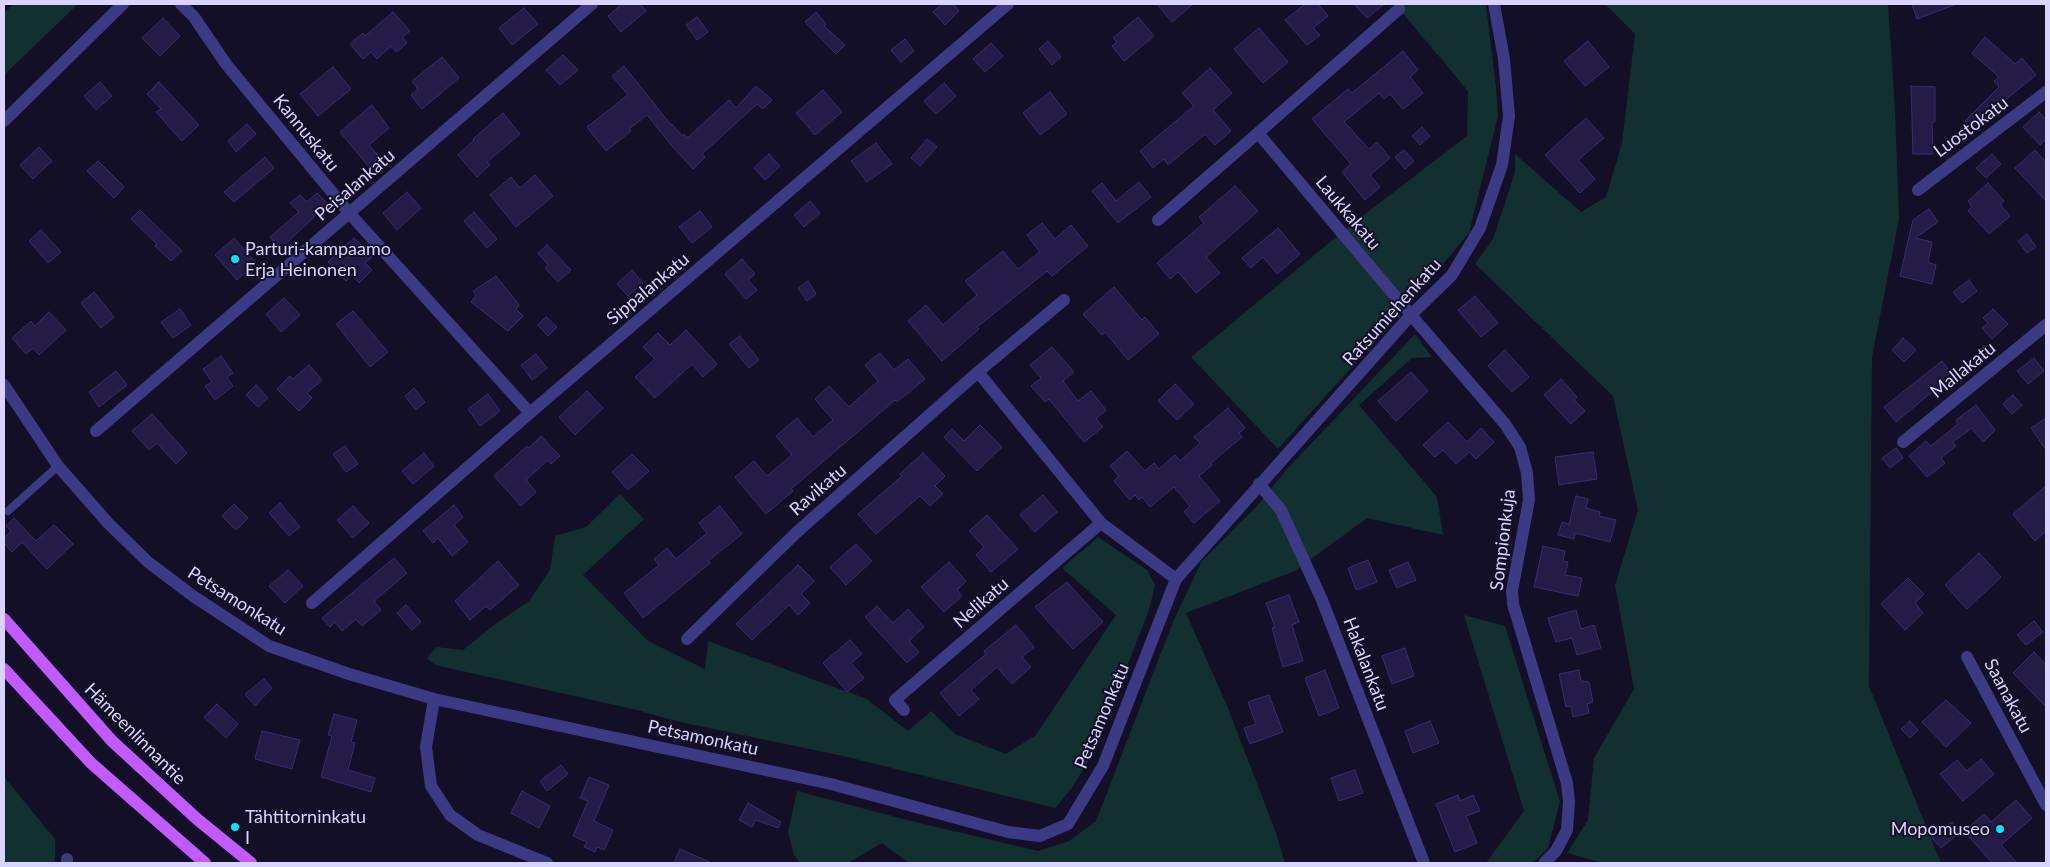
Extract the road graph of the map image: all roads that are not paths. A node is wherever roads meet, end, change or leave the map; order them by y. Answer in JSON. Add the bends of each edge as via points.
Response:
{"nodes":[{"id":1,"x":123,"y":4,"type":"edge"},
{"id":2,"x":181,"y":4,"type":"edge"},
{"id":3,"x":592,"y":4,"type":"edge"},
{"id":4,"x":1008,"y":4,"type":"edge"},
{"id":5,"x":1494,"y":4,"type":"edge"},
{"id":6,"x":1400,"y":9,"type":"dead end"},
{"id":7,"x":2046,"y":92,"type":"edge"},
{"id":8,"x":4,"y":120,"type":"edge"},
{"id":9,"x":1258,"y":132,"type":"junction"},
{"id":10,"x":1918,"y":190,"type":"dead end"},
{"id":11,"x":350,"y":214,"type":"junction"},
{"id":12,"x":1158,"y":220,"type":"dead end"},
{"id":13,"x":1064,"y":300,"type":"dead end"},
{"id":14,"x":1412,"y":315,"type":"junction"},
{"id":15,"x":2046,"y":325,"type":"edge"},
{"id":16,"x":978,"y":372,"type":"junction"},
{"id":17,"x":4,"y":385,"type":"edge"},
{"id":18,"x":530,"y":413,"type":"junction"},
{"id":19,"x":96,"y":431,"type":"dead end"},
{"id":20,"x":1903,"y":442,"type":"dead end"},
{"id":21,"x":1290,"y":452,"type":"joint"},
{"id":22,"x":58,"y":466,"type":"junction"},
{"id":23,"x":1259,"y":484,"type":"junction"},
{"id":24,"x":8,"y":511,"type":"dead end"},
{"id":25,"x":1101,"y":523,"type":"junction"},
{"id":26,"x":1176,"y":579,"type":"junction"},
{"id":27,"x":312,"y":603,"type":"dead end"},
{"id":28,"x":4,"y":619,"type":"edge"},
{"id":29,"x":687,"y":639,"type":"dead end"},
{"id":30,"x":1967,"y":657,"type":"dead end"},
{"id":31,"x":4,"y":670,"type":"edge"},
{"id":32,"x":434,"y":699,"type":"junction"},
{"id":33,"x":904,"y":710,"type":"dead end"},
{"id":34,"x":2046,"y":805,"type":"edge"},
{"id":35,"x":205,"y":863,"type":"edge"},
{"id":36,"x":251,"y":863,"type":"edge"},
{"id":37,"x":547,"y":863,"type":"edge"},
{"id":38,"x":1424,"y":863,"type":"edge"},
{"id":39,"x":1544,"y":863,"type":"edge"}],
"edges":[{"from":1,"to":8,"type":"street"},
{"from":2,"to":11,"type":"street","name":"Kannuskatu","via":[[194,17],[226,64]]},
{"from":3,"to":11,"type":"street","name":"Peisalankatu"},
{"from":4,"to":18,"type":"street","name":"Sippalankatu"},
{"from":5,"to":14,"type":"street","name":"Ratsumiehenkatu","via":[[1504,58],[1509,116],[1502,165],[1480,228],[1452,275]]},
{"from":6,"to":9,"type":"street"},
{"from":7,"to":10,"type":"street","name":"Luostokatu"},
{"from":9,"to":12,"type":"street"},
{"from":9,"to":14,"type":"street","name":"Laukkakatu"},
{"from":11,"to":18,"type":"street","name":"Kannuskatu"},
{"from":11,"to":19,"type":"street","name":"Peisalankatu"},
{"from":13,"to":16,"type":"street","name":"Ravikatu"},
{"from":14,"to":21,"type":"street","name":"Ratsumiehenkatu"},
{"from":14,"to":39,"type":"street","name":"Sompionkuja","via":[[1506,424],[1520,447],[1527,473],[1529,500],[1512,591],[1570,802],[1567,830],[1556,851]]},
{"from":15,"to":20,"type":"street","name":"Mallakatu"},
{"from":16,"to":25,"type":"street"},
{"from":16,"to":29,"type":"street","name":"Ravikatu","via":[[797,532]]},
{"from":17,"to":22,"type":"street","name":"Petsamonkatu"},
{"from":18,"to":27,"type":"street","name":"Sippalankatu"},
{"from":21,"to":23,"type":"street","name":"Petsamonkatu"},
{"from":22,"to":24,"type":"lane"},
{"from":22,"to":32,"type":"street","name":"Petsamonkatu","via":[[108,523],[148,562],[269,646]]},
{"from":23,"to":26,"type":"street","name":"Petsamonkatu"},
{"from":23,"to":38,"type":"street","name":"Hakalankatu","via":[[1281,510],[1322,600]]},
{"from":25,"to":26,"type":"street"},
{"from":25,"to":33,"type":"street","name":"Nelikatu","via":[[895,700]]},
{"from":26,"to":32,"type":"street","name":"Petsamonkatu","via":[[1104,766],[1068,824],[1040,836],[1008,832],[831,784]]},
{"from":28,"to":36,"type":"main road","name":"Hämeenlinnantie","via":[[112,741],[196,819]]},
{"from":30,"to":34,"type":"street","name":"Saanakatu"},
{"from":31,"to":35,"type":"main road","via":[[91,763]]},
{"from":32,"to":37,"type":"street","via":[[426,748],[431,786],[450,815],[478,835]]}]}
